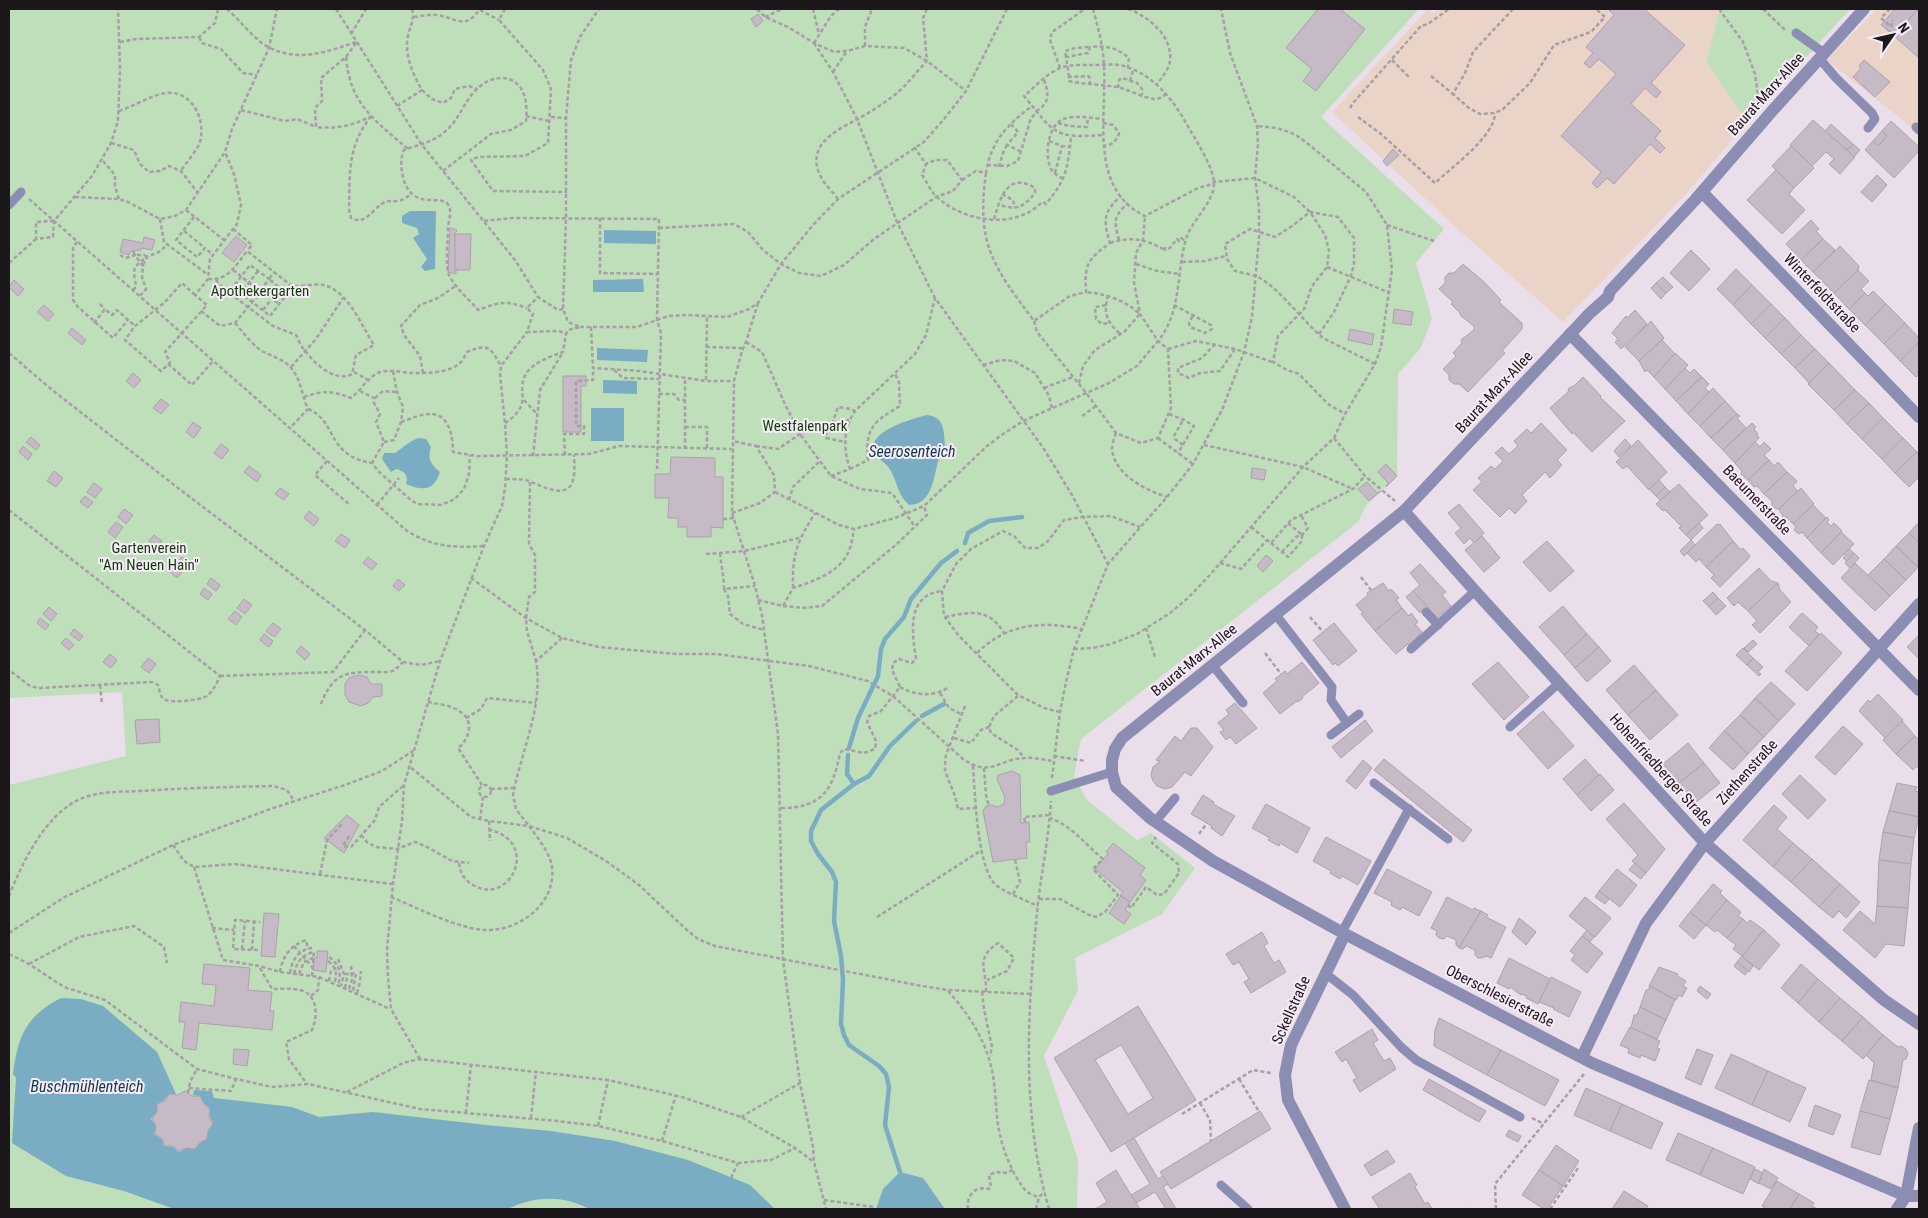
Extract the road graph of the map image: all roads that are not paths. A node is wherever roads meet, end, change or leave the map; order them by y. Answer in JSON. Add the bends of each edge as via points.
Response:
{"nodes":[{"id":1,"x":1864,"y":9,"type":"edge"},
{"id":2,"x":1796,"y":33,"type":"dead end"},
{"id":3,"x":1821,"y":56,"type":"junction"},
{"id":4,"x":1868,"y":128,"type":"dead end"},
{"id":5,"x":21,"y":192,"type":"road end"},
{"id":6,"x":1702,"y":192,"type":"junction"},
{"id":7,"x":9,"y":205,"type":"edge"},
{"id":8,"x":1570,"y":334,"type":"junction"},
{"id":9,"x":1919,"y":417,"type":"edge"},
{"id":10,"x":1404,"y":511,"type":"junction"},
{"id":11,"x":1475,"y":591,"type":"junction"},
{"id":12,"x":1919,"y":604,"type":"edge"},
{"id":13,"x":1426,"y":612,"type":"dead end"},
{"id":14,"x":1276,"y":615,"type":"junction"},
{"id":15,"x":1438,"y":625,"type":"junction"},
{"id":16,"x":1879,"y":648,"type":"junction"},
{"id":17,"x":1411,"y":649,"type":"dead end"},
{"id":18,"x":1213,"y":666,"type":"junction"},
{"id":19,"x":1559,"y":683,"type":"junction"},
{"id":20,"x":1919,"y":690,"type":"edge"},
{"id":21,"x":1243,"y":703,"type":"dead end"},
{"id":22,"x":1359,"y":714,"type":"dead end"},
{"id":23,"x":1347,"y":723,"type":"junction"},
{"id":24,"x":1510,"y":727,"type":"dead end"},
{"id":25,"x":1331,"y":735,"type":"dead end"},
{"id":26,"x":1112,"y":766,"type":"junction"},
{"id":27,"x":1374,"y":783,"type":"dead end"},
{"id":28,"x":1051,"y":791,"type":"road end"},
{"id":29,"x":1175,"y":798,"type":"dead end"},
{"id":30,"x":1409,"y":809,"type":"junction"},
{"id":31,"x":1155,"y":822,"type":"junction"},
{"id":32,"x":1448,"y":839,"type":"dead end"},
{"id":33,"x":1706,"y":843,"type":"junction"},
{"id":34,"x":1343,"y":933,"type":"junction"},
{"id":35,"x":1325,"y":974,"type":"junction"},
{"id":36,"x":1919,"y":1024,"type":"edge"},
{"id":37,"x":1587,"y":1060,"type":"junction"},
{"id":38,"x":1520,"y":1117,"type":"dead end"},
{"id":39,"x":1919,"y":1128,"type":"edge"},
{"id":40,"x":1221,"y":1185,"type":"dead end"},
{"id":41,"x":1906,"y":1196,"type":"junction"},
{"id":42,"x":1919,"y":1196,"type":"edge"},
{"id":43,"x":1248,"y":1209,"type":"edge"},
{"id":44,"x":1344,"y":1209,"type":"edge"},
{"id":45,"x":1897,"y":1209,"type":"edge"}],
"edges":[{"from":1,"to":3,"type":"street","name":"Baurat-Marx-Allee"},
{"from":2,"to":3,"type":"lane"},
{"from":3,"to":4,"type":"lane","via":[[1836,78],[1872,112],[1874,119]]},
{"from":3,"to":6,"type":"street","name":"Baurat-Marx-Allee"},
{"from":5,"to":7,"type":"lane"},
{"from":6,"to":8,"type":"street","name":"Baurat-Marx-Allee","via":[[1610,291],[1608,297]]},
{"from":6,"to":9,"type":"street","name":"Winterfeldtstraße"},
{"from":8,"to":10,"type":"street","name":"Baurat-Marx-Allee"},
{"from":8,"to":16,"type":"street","name":"Baeumerstraße"},
{"from":10,"to":11,"type":"street","name":"Hohenfriedberger Straße"},
{"from":10,"to":14,"type":"street","name":"Baurat-Marx-Allee"},
{"from":11,"to":15,"type":"lane"},
{"from":11,"to":19,"type":"street","name":"Hohenfriedberger Straße"},
{"from":12,"to":16,"type":"street","name":"Ziethenstraße"},
{"from":13,"to":15,"type":"lane"},
{"from":14,"to":18,"type":"street","name":"Baurat-Marx-Allee"},
{"from":14,"to":23,"type":"lane","via":[[1332,686],[1331,700]]},
{"from":15,"to":17,"type":"lane"},
{"from":16,"to":20,"type":"street","name":"Baeumerstraße"},
{"from":16,"to":33,"type":"street","name":"Ziethenstraße"},
{"from":18,"to":21,"type":"lane"},
{"from":18,"to":26,"type":"street","name":"Baurat-Marx-Allee","via":[[1122,738],[1115,749]]},
{"from":19,"to":24,"type":"lane"},
{"from":19,"to":33,"type":"street","name":"Hohenfriedberger Straße"},
{"from":22,"to":23,"type":"lane"},
{"from":23,"to":25,"type":"lane"},
{"from":26,"to":28,"type":"lane"},
{"from":26,"to":31,"type":"street","name":"Oberschlesierstraße","via":[[1116,787]]},
{"from":27,"to":30,"type":"lane"},
{"from":29,"to":31,"type":"lane"},
{"from":30,"to":32,"type":"lane"},
{"from":30,"to":34,"type":"lane"},
{"from":31,"to":34,"type":"street","name":"Oberschlesierstraße","via":[[1213,861]]},
{"from":33,"to":36,"type":"street","name":"Hohenfriedberger Straße","via":[[1884,1000]]},
{"from":33,"to":37,"type":"street","name":"Ziethenstraße","via":[[1646,923]]},
{"from":34,"to":35,"type":"street","name":"Sckellstraße"},
{"from":34,"to":37,"type":"street","name":"Oberschlesierstraße"},
{"from":35,"to":38,"type":"lane","via":[[1353,995],[1416,1060]]},
{"from":35,"to":44,"type":"street","name":"Sckellstraße","via":[[1290,1046],[1285,1075],[1288,1100]]},
{"from":37,"to":41,"type":"street","name":"Oberschlesierstraße"},
{"from":39,"to":41,"type":"street"},
{"from":40,"to":43,"type":"lane"},
{"from":41,"to":42,"type":"street","name":"Oberschlesierstraße"},
{"from":41,"to":45,"type":"street"}]}
